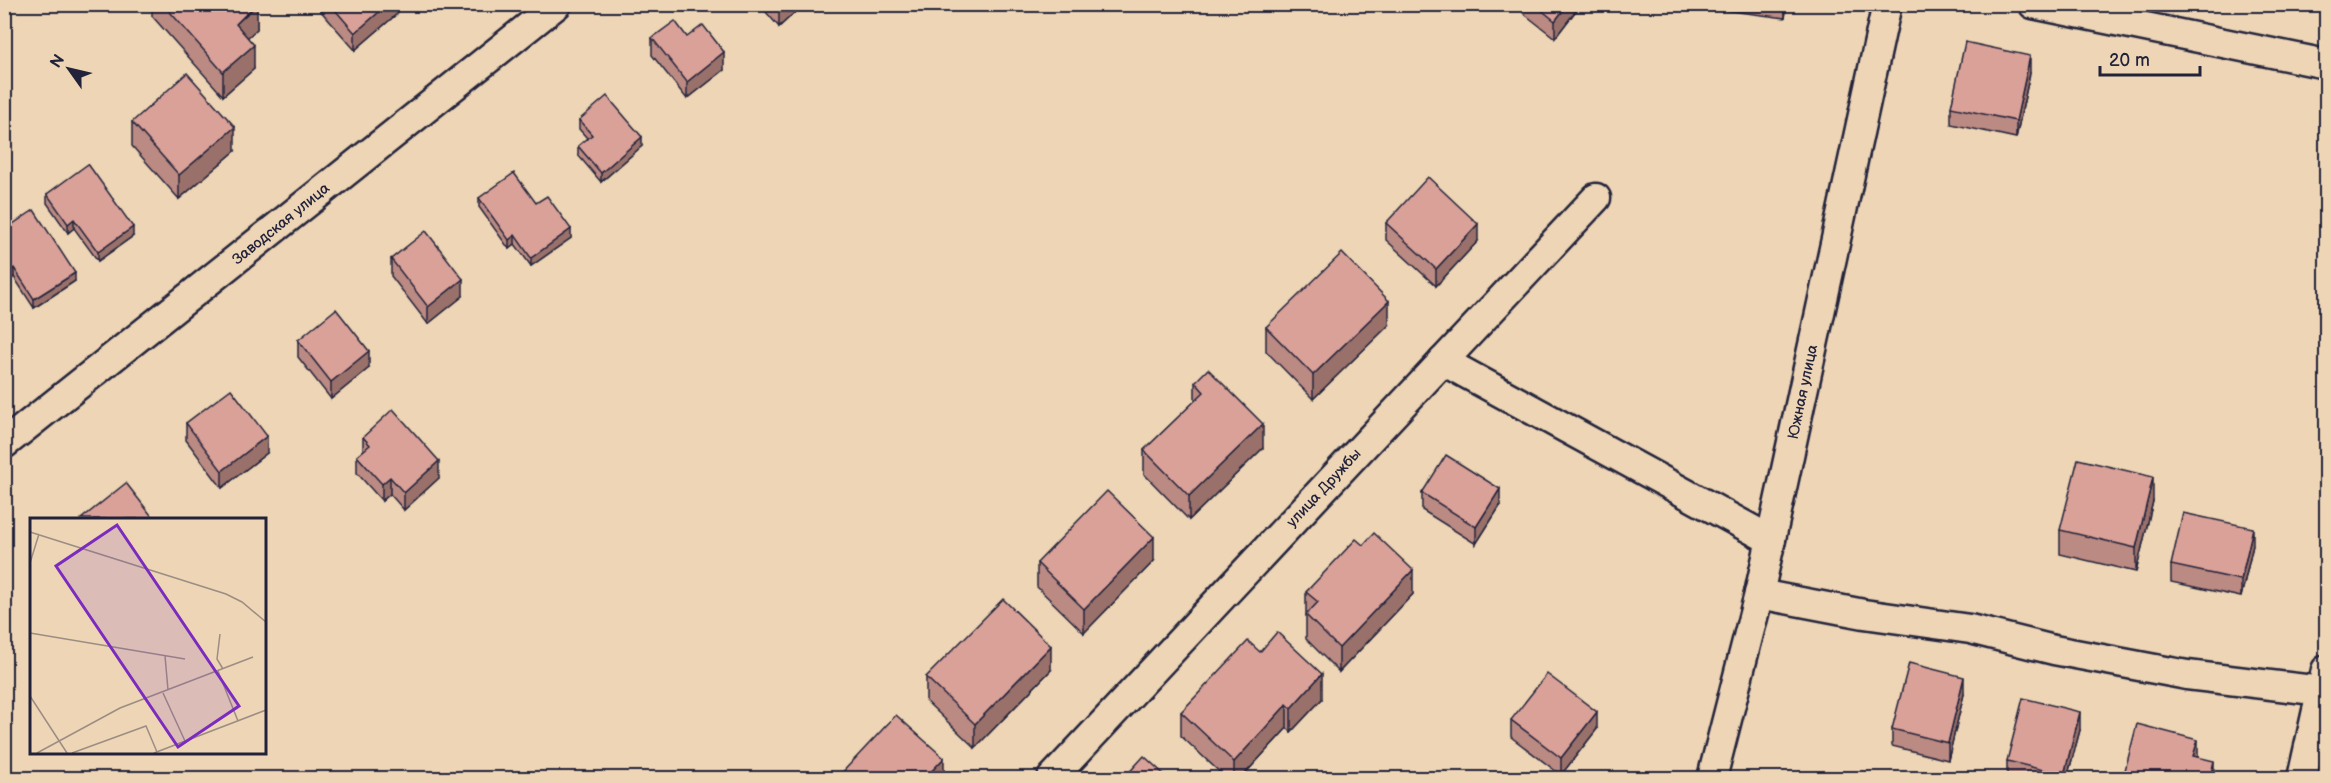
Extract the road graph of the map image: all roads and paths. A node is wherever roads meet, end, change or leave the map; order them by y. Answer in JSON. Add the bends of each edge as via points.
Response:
{"nodes":[{"id":1,"x":557,"y":4,"type":"edge"},
{"id":2,"x":1887,"y":4,"type":"edge"},
{"id":3,"x":2033,"y":4,"type":"edge"},
{"id":4,"x":2326,"y":64,"type":"edge"},
{"id":5,"x":1596,"y":198,"type":"dead end"},
{"id":6,"x":1443,"y":361,"type":"junction"},
{"id":7,"x":4,"y":444,"type":"edge"},
{"id":8,"x":1771,"y":540,"type":"junction"},
{"id":9,"x":1759,"y":594,"type":"junction"},
{"id":10,"x":2324,"y":681,"type":"edge"},
{"id":11,"x":1052,"y":778,"type":"edge"},
{"id":12,"x":1712,"y":778,"type":"edge"},
{"id":13,"x":2302,"y":778,"type":"edge"}],
"edges":[{"from":1,"to":7,"type":"street","name":"Заводская улица"},
{"from":2,"to":8,"type":"street","name":"Южная улица"},
{"from":3,"to":4,"type":"street"},
{"from":5,"to":6,"type":"street","name":"улица Дружбы"},
{"from":6,"to":8,"type":"street"},
{"from":6,"to":11,"type":"street","name":"улица Дружбы"},
{"from":8,"to":9,"type":"street","name":"Южная улица"},
{"from":9,"to":10,"type":"street","via":[[1970,629],[2054,650],[2187,675]]},
{"from":9,"to":12,"type":"street","name":"Южная улица"},
{"from":10,"to":13,"type":"street"}]}
